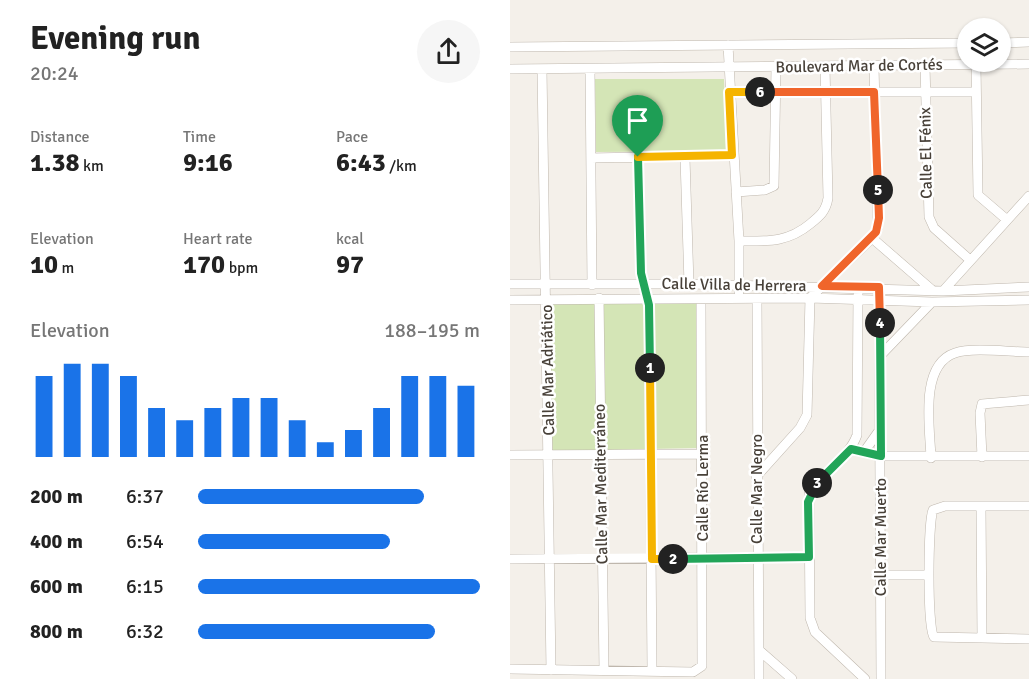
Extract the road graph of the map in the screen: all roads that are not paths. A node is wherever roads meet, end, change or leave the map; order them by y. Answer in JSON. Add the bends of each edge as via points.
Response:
{"nodes":[{"id":1,"x":1029,"y":42,"type":"edge"},
{"id":2,"x":957,"y":43,"type":"edge"},
{"id":3,"x":1011,"y":43,"type":"edge"},
{"id":4,"x":728,"y":45,"type":"junction"},
{"id":5,"x":510,"y":47,"type":"edge"},
{"id":6,"x":1011,"y":64,"type":"edge"},
{"id":7,"x":1029,"y":64,"type":"edge"},
{"id":8,"x":925,"y":65,"type":"junction"},
{"id":9,"x":957,"y":65,"type":"edge"},
{"id":10,"x":825,"y":66,"type":"junction"},
{"id":11,"x":874,"y":66,"type":"junction"},
{"id":12,"x":728,"y":67,"type":"junction"},
{"id":13,"x":776,"y":67,"type":"junction"},
{"id":14,"x":510,"y":69,"type":"edge"},
{"id":15,"x":542,"y":69,"type":"junction"},
{"id":16,"x":590,"y":69,"type":"junction"},
{"id":17,"x":976,"y":72,"type":"edge"},
{"id":18,"x":729,"y":92,"type":"junction"},
{"id":19,"x":776,"y":92,"type":"junction"},
{"id":20,"x":874,"y":92,"type":"junction"},
{"id":21,"x":925,"y":92,"type":"junction"},
{"id":22,"x":976,"y":92,"type":"junction"},
{"id":23,"x":825,"y":93,"type":"junction"},
{"id":24,"x":732,"y":155,"type":"junction"},
{"id":25,"x":638,"y":157,"type":"junction"},
{"id":26,"x":591,"y":158,"type":"junction"},
{"id":27,"x":685,"y":158,"type":"junction"},
{"id":28,"x":736,"y":192,"type":"junction"},
{"id":29,"x":1029,"y":196,"type":"edge"},
{"id":30,"x":1006,"y":219,"type":"junction"},
{"id":31,"x":872,"y":238,"type":"junction"},
{"id":32,"x":739,"y":241,"type":"junction"},
{"id":33,"x":970,"y":260,"type":"junction"},
{"id":34,"x":510,"y":284,"type":"edge"},
{"id":35,"x":546,"y":284,"type":"junction"},
{"id":36,"x":644,"y":284,"type":"junction"},
{"id":37,"x":689,"y":284,"type":"junction"},
{"id":38,"x":592,"y":285,"type":"junction"},
{"id":39,"x":739,"y":286,"type":"junction"},
{"id":40,"x":822,"y":286,"type":"junction"},
{"id":41,"x":858,"y":286,"type":"junction"},
{"id":42,"x":879,"y":287,"type":"junction"},
{"id":43,"x":1029,"y":287,"type":"edge"},
{"id":44,"x":932,"y":290,"type":"junction"},
{"id":45,"x":943,"y":291,"type":"junction"},
{"id":46,"x":599,"y":298,"type":"junction"},
{"id":47,"x":810,"y":298,"type":"junction"},
{"id":48,"x":648,"y":299,"type":"junction"},
{"id":49,"x":739,"y":299,"type":"junction"},
{"id":50,"x":757,"y":299,"type":"junction"},
{"id":51,"x":858,"y":299,"type":"junction"},
{"id":52,"x":510,"y":300,"type":"edge"},
{"id":53,"x":547,"y":300,"type":"junction"},
{"id":54,"x":701,"y":300,"type":"junction"},
{"id":55,"x":879,"y":300,"type":"junction"},
{"id":56,"x":1029,"y":300,"type":"edge"},
{"id":57,"x":932,"y":302,"type":"junction"},
{"id":58,"x":1029,"y":352,"type":"edge"},
{"id":59,"x":880,"y":356,"type":"junction"},
{"id":60,"x":1029,"y":400,"type":"edge"},
{"id":61,"x":881,"y":428,"type":"junction"},
{"id":62,"x":851,"y":449,"type":"junction"},
{"id":63,"x":864,"y":452,"type":"junction"},
{"id":64,"x":549,"y":454,"type":"junction"},
{"id":65,"x":703,"y":454,"type":"junction"},
{"id":66,"x":510,"y":455,"type":"edge"},
{"id":67,"x":602,"y":455,"type":"junction"},
{"id":68,"x":650,"y":455,"type":"junction"},
{"id":69,"x":881,"y":456,"type":"junction"},
{"id":70,"x":1029,"y":456,"type":"edge"},
{"id":71,"x":982,"y":457,"type":"junction"},
{"id":72,"x":931,"y":458,"type":"junction"},
{"id":73,"x":756,"y":477,"type":"junction"},
{"id":74,"x":1029,"y":506,"type":"edge"},
{"id":75,"x":981,"y":507,"type":"junction"},
{"id":76,"x":809,"y":557,"type":"junction"},
{"id":77,"x":602,"y":558,"type":"junction"},
{"id":78,"x":510,"y":559,"type":"edge"},
{"id":79,"x":550,"y":559,"type":"junction"},
{"id":80,"x":652,"y":559,"type":"junction"},
{"id":81,"x":758,"y":559,"type":"junction"},
{"id":82,"x":703,"y":560,"type":"junction"},
{"id":83,"x":882,"y":575,"type":"junction"},
{"id":84,"x":929,"y":575,"type":"junction"},
{"id":85,"x":982,"y":638,"type":"junction"},
{"id":86,"x":1029,"y":639,"type":"edge"},
{"id":87,"x":759,"y":650,"type":"junction"},
{"id":88,"x":510,"y":669,"type":"edge"},
{"id":89,"x":652,"y":669,"type":"junction"},
{"id":90,"x":551,"y":670,"type":"junction"},
{"id":91,"x":604,"y":670,"type":"junction"},
{"id":92,"x":862,"y":678,"type":"edge"},
{"id":93,"x":759,"y":679,"type":"edge"},
{"id":94,"x":792,"y":679,"type":"edge"},
{"id":95,"x":880,"y":679,"type":"edge"}],
"edges":[{"from":1,"to":3,"type":"street"},
{"from":2,"to":4,"type":"street","name":"Boulevard Mar de Cortés"},
{"from":4,"to":5,"type":"street","name":"Boulevard Mar de Cortés"},
{"from":4,"to":12,"type":"street"},
{"from":6,"to":7,"type":"street","name":"Boulevard Mar de Cortés"},
{"from":8,"to":9,"type":"street","name":"Boulevard Mar de Cortés"},
{"from":8,"to":11,"type":"street","name":"Boulevard Mar de Cortés"},
{"from":8,"to":21,"type":"street","name":"Calle El Fénix"},
{"from":10,"to":11,"type":"street","name":"Boulevard Mar de Cortés"},
{"from":10,"to":13,"type":"street","name":"Boulevard Mar de Cortés"},
{"from":10,"to":23,"type":"street"},
{"from":11,"to":20,"type":"street"},
{"from":12,"to":13,"type":"street","name":"Boulevard Mar de Cortés"},
{"from":12,"to":16,"type":"street","name":"Boulevard Mar de Cortés"},
{"from":12,"to":18,"type":"street"},
{"from":13,"to":19,"type":"street"},
{"from":14,"to":15,"type":"street","name":"Boulevard Mar de Cortés"},
{"from":15,"to":16,"type":"street","name":"Boulevard Mar de Cortés"},
{"from":15,"to":35,"type":"street","name":"Calle Mar Adriático"},
{"from":16,"to":26,"type":"street"},
{"from":17,"to":22,"type":"street"},
{"from":18,"to":19,"type":"street"},
{"from":18,"to":24,"type":"street"},
{"from":19,"to":23,"type":"street"},
{"from":19,"to":28,"type":"street","via":[[774,186]]},
{"from":20,"to":21,"type":"street"},
{"from":20,"to":23,"type":"street"},
{"from":20,"to":31,"type":"street","via":[[879,218]]},
{"from":21,"to":22,"type":"street"},
{"from":21,"to":33,"type":"street","name":"Calle El Fénix","via":[[929,217],[934,228]]},
{"from":22,"to":30,"type":"street","via":[[978,195]]},
{"from":23,"to":32,"type":"street","via":[[825,210],[792,237]]},
{"from":24,"to":27,"type":"street"},
{"from":24,"to":28,"type":"street"},
{"from":25,"to":26,"type":"street"},
{"from":25,"to":27,"type":"street"},
{"from":25,"to":36,"type":"street"},
{"from":26,"to":38,"type":"street"},
{"from":27,"to":37,"type":"street"},
{"from":28,"to":32,"type":"street"},
{"from":29,"to":30,"type":"street"},
{"from":30,"to":33,"type":"street"},
{"from":31,"to":40,"type":"street"},
{"from":31,"to":44,"type":"street"},
{"from":32,"to":39,"type":"street"},
{"from":33,"to":45,"type":"street"},
{"from":34,"to":35,"type":"street","name":"Calle Villa de Herrera"},
{"from":35,"to":38,"type":"street","name":"Calle Villa de Herrera"},
{"from":35,"to":53,"type":"street","name":"Calle Mar Adriático"},
{"from":36,"to":37,"type":"street","name":"Calle Villa de Herrera"},
{"from":36,"to":38,"type":"street","name":"Calle Villa de Herrera"},
{"from":36,"to":48,"type":"street"},
{"from":37,"to":39,"type":"street","name":"Calle Villa de Herrera"},
{"from":39,"to":40,"type":"street","name":"Calle Villa de Herrera"},
{"from":39,"to":49,"type":"street"},
{"from":40,"to":41,"type":"street","name":"Calle Villa de Herrera"},
{"from":40,"to":47,"type":"street"},
{"from":41,"to":42,"type":"street","name":"Calle Villa de Herrera"},
{"from":41,"to":51,"type":"street"},
{"from":42,"to":44,"type":"street","name":"Calle Villa de Herrera"},
{"from":42,"to":55,"type":"street","name":"Calle Mar Muerto"},
{"from":43,"to":45,"type":"street","name":"Calle Villa de Herrera"},
{"from":44,"to":45,"type":"street","name":"Calle Villa de Herrera"},
{"from":46,"to":48,"type":"street","name":"Calle Villa de Herrera"},
{"from":46,"to":53,"type":"street","name":"Calle Villa de Herrera"},
{"from":46,"to":67,"type":"street","name":"Calle Mar Mediterráneo"},
{"from":47,"to":50,"type":"street","name":"Calle Villa de Herrera"},
{"from":47,"to":51,"type":"street","name":"Calle Villa de Herrera"},
{"from":47,"to":73,"type":"street","via":[[807,415]]},
{"from":48,"to":54,"type":"street","name":"Calle Villa de Herrera"},
{"from":48,"to":68,"type":"street"},
{"from":49,"to":50,"type":"street","name":"Calle Villa de Herrera"},
{"from":49,"to":54,"type":"street","name":"Calle Villa de Herrera"},
{"from":50,"to":73,"type":"street","name":"Calle Mar Negro"},
{"from":51,"to":55,"type":"street","name":"Calle Villa de Herrera"},
{"from":51,"to":62,"type":"street","via":[[856,435]]},
{"from":52,"to":53,"type":"street","name":"Calle Villa de Herrera"},
{"from":53,"to":64,"type":"street","name":"Calle Mar Adriático"},
{"from":54,"to":65,"type":"street","name":"Calle Río Lerma"},
{"from":55,"to":57,"type":"street","name":"Calle Villa de Herrera"},
{"from":55,"to":59,"type":"street","name":"Calle Mar Muerto"},
{"from":56,"to":57,"type":"street","name":"Calle Villa de Herrera"},
{"from":57,"to":59,"type":"street"},
{"from":58,"to":72,"type":"street","via":[[963,351],[948,357],[930,382]]},
{"from":59,"to":61,"type":"street","name":"Calle Mar Muerto"},
{"from":60,"to":71,"type":"street","via":[[982,404]]},
{"from":61,"to":63,"type":"street"},
{"from":61,"to":69,"type":"street","name":"Calle Mar Muerto"},
{"from":62,"to":63,"type":"street"},
{"from":62,"to":76,"type":"street","via":[[809,494]]},
{"from":63,"to":69,"type":"street"},
{"from":64,"to":66,"type":"street"},
{"from":64,"to":67,"type":"street"},
{"from":64,"to":79,"type":"street","name":"Calle Mar Adriático"},
{"from":65,"to":68,"type":"street"},
{"from":65,"to":82,"type":"street","name":"Calle Río Lerma"},
{"from":67,"to":68,"type":"street"},
{"from":67,"to":77,"type":"street","name":"Calle Mar Mediterráneo"},
{"from":68,"to":80,"type":"street"},
{"from":69,"to":72,"type":"street"},
{"from":69,"to":83,"type":"street","name":"Calle Mar Muerto"},
{"from":70,"to":71,"type":"street"},
{"from":71,"to":72,"type":"street"},
{"from":73,"to":81,"type":"street","name":"Calle Mar Negro"},
{"from":74,"to":75,"type":"street"},
{"from":75,"to":84,"type":"street","via":[[945,506],[933,510]]},
{"from":75,"to":85,"type":"street"},
{"from":76,"to":81,"type":"street"},
{"from":76,"to":92,"type":"street","via":[[812,628]]},
{"from":77,"to":79,"type":"street"},
{"from":77,"to":80,"type":"street"},
{"from":77,"to":91,"type":"street","name":"Calle Mar Mediterráneo"},
{"from":78,"to":79,"type":"street"},
{"from":79,"to":90,"type":"street","name":"Calle Mar Adriático"},
{"from":80,"to":82,"type":"street"},
{"from":80,"to":89,"type":"street"},
{"from":81,"to":82,"type":"street"},
{"from":81,"to":87,"type":"street","name":"Calle Mar Negro"},
{"from":82,"to":89,"type":"street","name":"Calle Río Lerma","via":[[703,661],[693,672]]},
{"from":83,"to":84,"type":"street"},
{"from":83,"to":95,"type":"street","name":"Calle Mar Muerto"},
{"from":84,"to":85,"type":"street","via":[[932,634],[939,638]]},
{"from":85,"to":86,"type":"street"},
{"from":87,"to":93,"type":"street","name":"Calle Mar Negro"},
{"from":87,"to":94,"type":"street"},
{"from":88,"to":90,"type":"street"},
{"from":89,"to":91,"type":"street"},
{"from":90,"to":91,"type":"street"}]}
